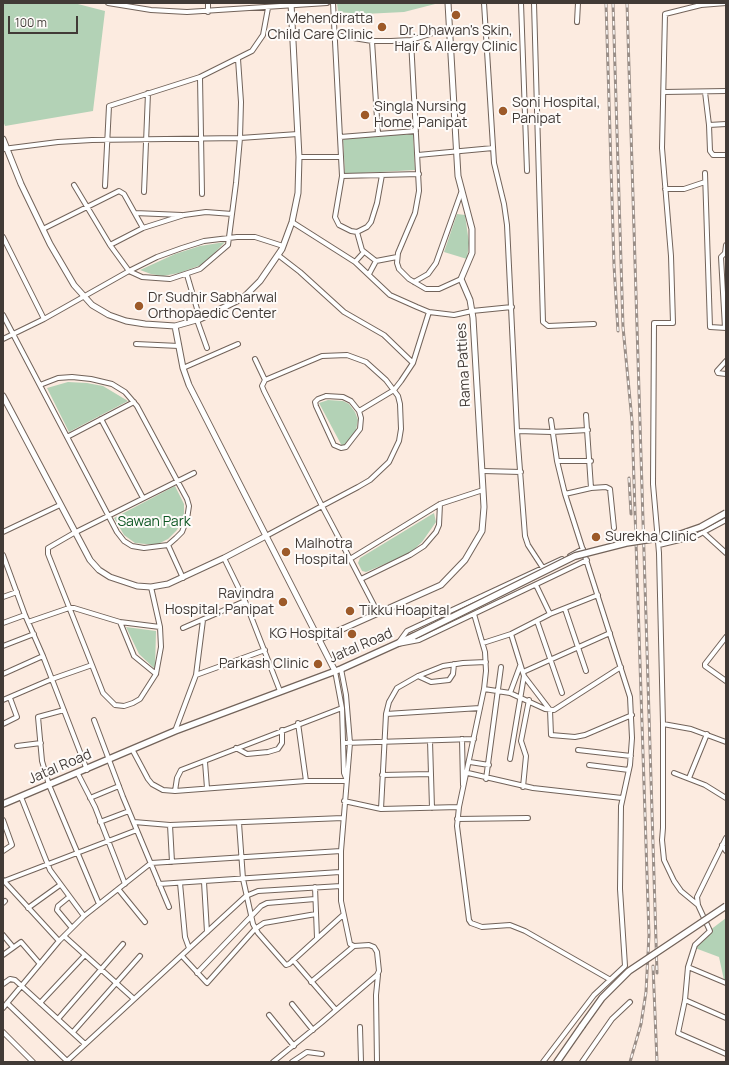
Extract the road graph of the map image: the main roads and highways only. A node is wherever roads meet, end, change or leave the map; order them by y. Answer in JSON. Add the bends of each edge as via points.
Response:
{"nodes":[{"id":1,"x":726,"y":512,"type":"edge"},
{"id":2,"x":3,"y":804,"type":"edge"},
{"id":3,"x":726,"y":906,"type":"edge"},
{"id":4,"x":557,"y":1062,"type":"edge"}],
"edges":[{"from":1,"to":2,"type":"main road","name":"Jatal Road","bridge":true,"via":[[701,527],[678,535],[626,543],[575,556],[414,636],[338,670],[175,731]]},
{"from":3,"to":4,"type":"main road","bridge":true,"via":[[629,971],[602,998]]}]}
